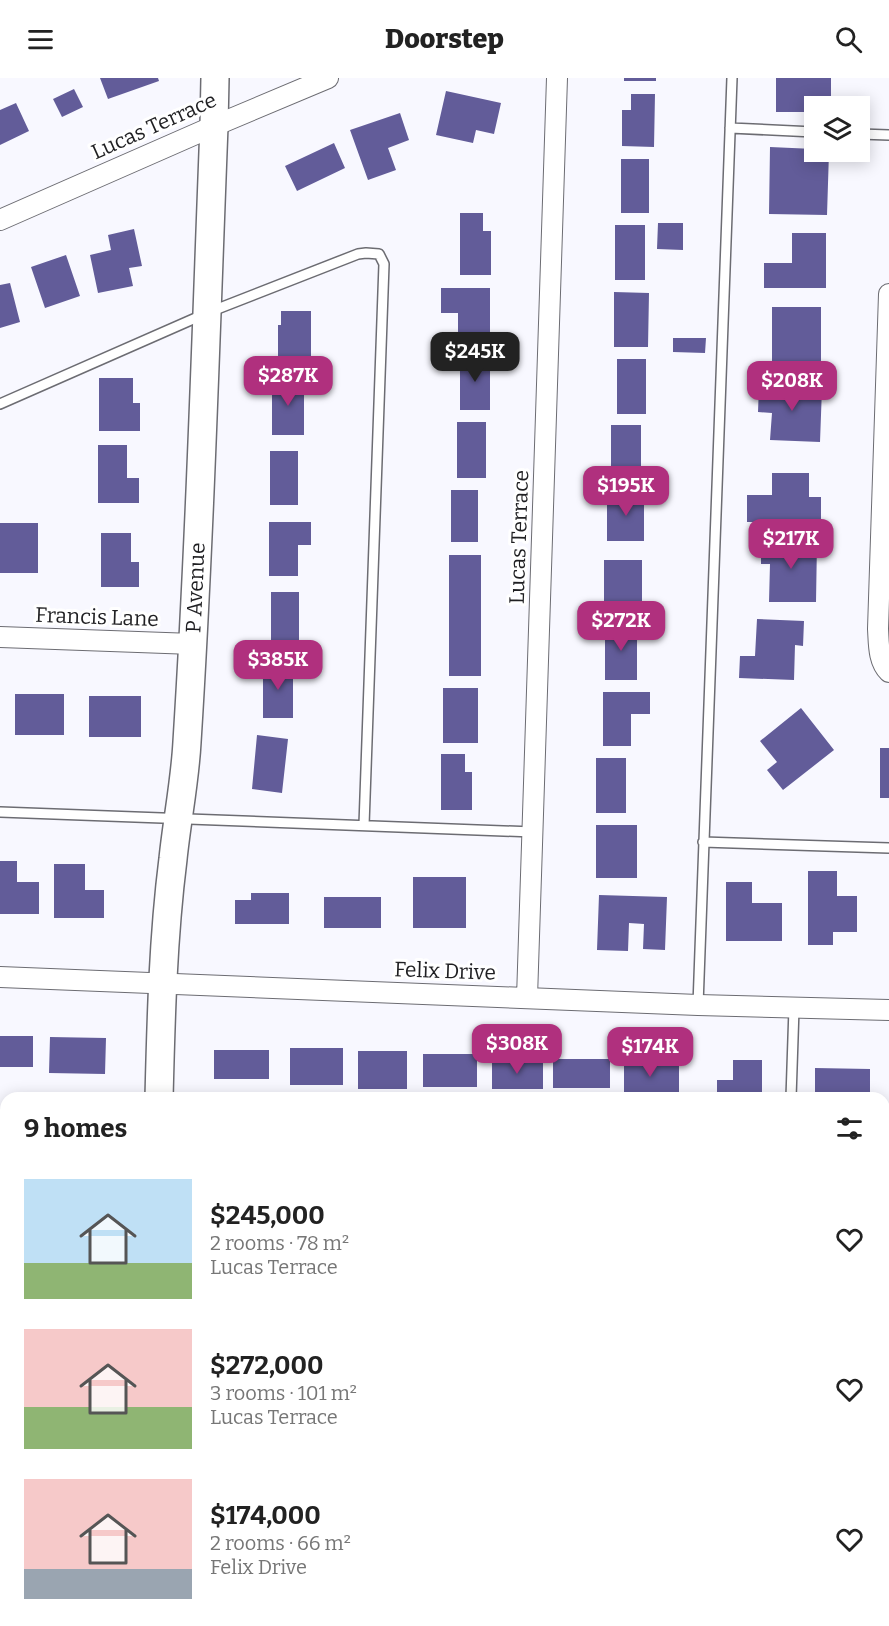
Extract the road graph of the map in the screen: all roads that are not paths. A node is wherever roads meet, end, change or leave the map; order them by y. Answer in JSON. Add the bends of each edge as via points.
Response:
{"nodes":[{"id":1,"x":215,"y":78,"type":"edge"},
{"id":2,"x":328,"y":78,"type":"edge"},
{"id":3,"x":557,"y":78,"type":"edge"},
{"id":4,"x":732,"y":78,"type":"edge"},
{"id":5,"x":214,"y":126,"type":"junction"},
{"id":6,"x":730,"y":128,"type":"junction"},
{"id":7,"x":804,"y":132,"type":"edge"},
{"id":8,"x":870,"y":134,"type":"edge"},
{"id":9,"x":889,"y":135,"type":"edge"},
{"id":10,"x":0,"y":220,"type":"edge"},
{"id":11,"x":889,"y":294,"type":"edge"},
{"id":12,"x":207,"y":313,"type":"junction"},
{"id":13,"x":0,"y":404,"type":"edge"},
{"id":14,"x":0,"y":637,"type":"edge"},
{"id":15,"x":193,"y":644,"type":"junction"},
{"id":16,"x":888,"y":671,"type":"edge"},
{"id":17,"x":0,"y":812,"type":"edge"},
{"id":18,"x":179,"y":819,"type":"junction"},
{"id":19,"x":364,"y":825,"type":"junction"},
{"id":20,"x":533,"y":832,"type":"junction"},
{"id":21,"x":704,"y":842,"type":"junction"},
{"id":22,"x":889,"y":848,"type":"edge"},
{"id":23,"x":0,"y":977,"type":"edge"},
{"id":24,"x":163,"y":983,"type":"junction"},
{"id":25,"x":527,"y":998,"type":"junction"},
{"id":26,"x":698,"y":1005,"type":"junction"},
{"id":27,"x":794,"y":1008,"type":"junction"},
{"id":28,"x":889,"y":1010,"type":"edge"},
{"id":29,"x":159,"y":1092,"type":"edge"},
{"id":30,"x":791,"y":1092,"type":"edge"}],
"edges":[{"from":1,"to":5,"type":"street","name":"P Avenue"},
{"from":2,"to":5,"type":"street","name":"Lucas Terrace"},
{"from":3,"to":20,"type":"street","name":"Lucas Terrace"},
{"from":4,"to":6,"type":"lane"},
{"from":5,"to":10,"type":"street","name":"Lucas Terrace"},
{"from":5,"to":12,"type":"street","name":"P Avenue"},
{"from":6,"to":7,"type":"lane"},
{"from":6,"to":21,"type":"lane"},
{"from":8,"to":9,"type":"lane"},
{"from":11,"to":16,"type":"street","via":[[878,629],[879,654]]},
{"from":12,"to":13,"type":"lane"},
{"from":12,"to":15,"type":"street","name":"P Avenue"},
{"from":12,"to":19,"type":"lane","via":[[358,254],[379,254],[384,264]]},
{"from":14,"to":15,"type":"street","name":"Francis Lane"},
{"from":15,"to":18,"type":"street","name":"P Avenue"},
{"from":17,"to":18,"type":"lane"},
{"from":18,"to":19,"type":"lane"},
{"from":18,"to":24,"type":"street","name":"P Avenue","via":[[172,858]]},
{"from":19,"to":20,"type":"lane"},
{"from":20,"to":25,"type":"street","name":"Lucas Terrace"},
{"from":21,"to":22,"type":"lane"},
{"from":21,"to":26,"type":"lane"},
{"from":23,"to":24,"type":"street","name":"Felix Drive"},
{"from":24,"to":25,"type":"street","name":"Felix Drive"},
{"from":24,"to":29,"type":"street","name":"P Avenue"},
{"from":25,"to":26,"type":"street","name":"Felix Drive"},
{"from":26,"to":27,"type":"street","name":"Felix Drive"},
{"from":27,"to":28,"type":"street","name":"Felix Drive"},
{"from":27,"to":30,"type":"lane"}]}
